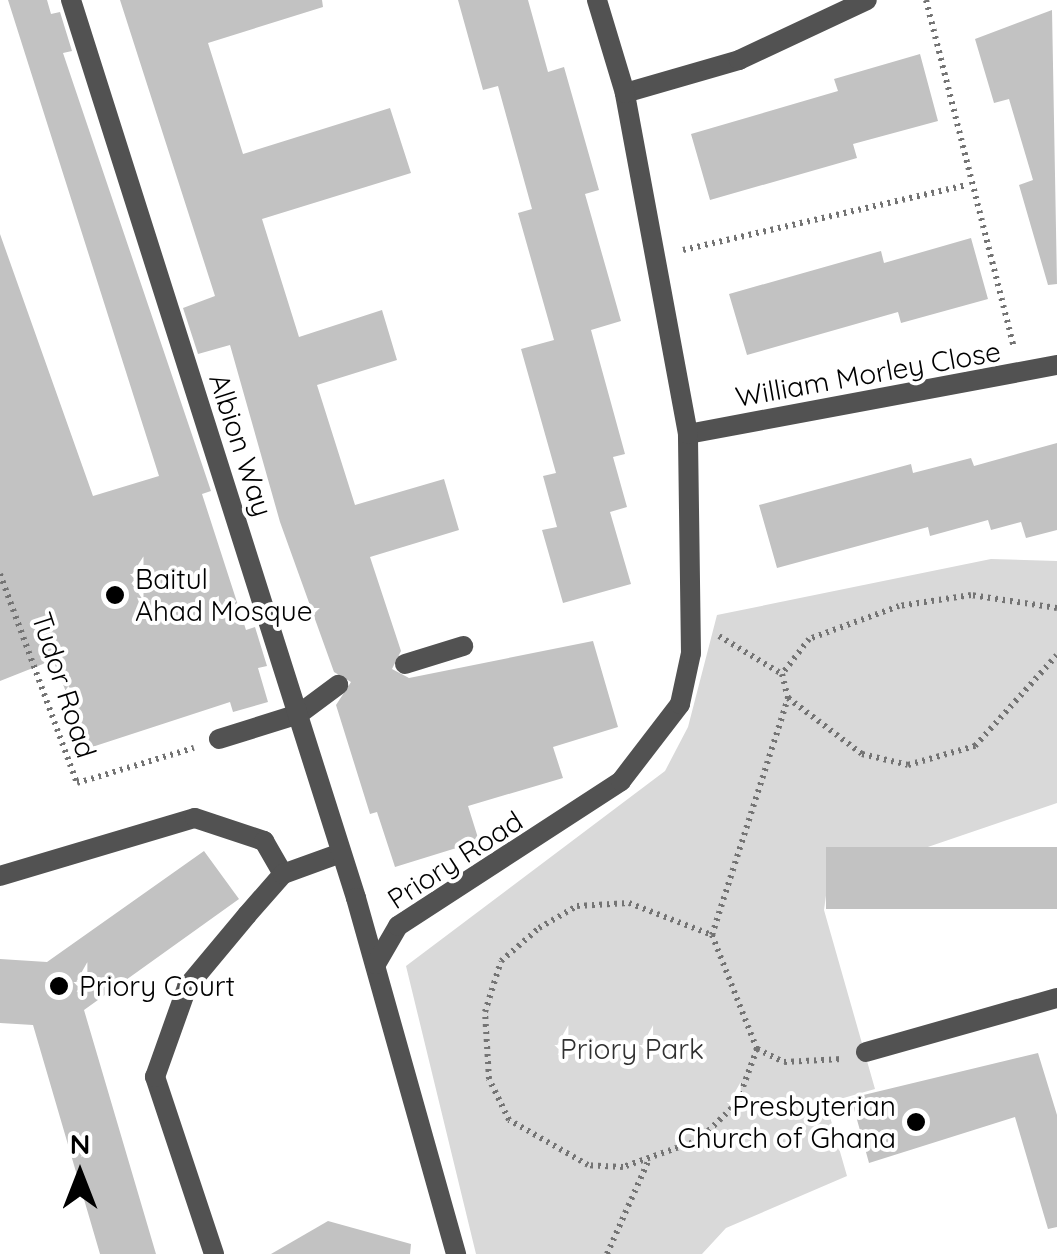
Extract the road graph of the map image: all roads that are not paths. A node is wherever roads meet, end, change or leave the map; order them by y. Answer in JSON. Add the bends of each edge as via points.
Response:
{"nodes":[{"id":1,"x":71,"y":0,"type":"edge"},
{"id":2,"x":597,"y":0,"type":"edge"},
{"id":3,"x":868,"y":0,"type":"edge"},
{"id":4,"x":625,"y":94,"type":"junction"},
{"id":5,"x":1057,"y":366,"type":"edge"},
{"id":6,"x":688,"y":434,"type":"junction"},
{"id":7,"x":462,"y":646,"type":"dead end"},
{"id":8,"x":405,"y":664,"type":"dead end"},
{"id":9,"x":338,"y":685,"type":"dead end"},
{"id":10,"x":295,"y":704,"type":"junction"},
{"id":11,"x":219,"y":740,"type":"road end"},
{"id":12,"x":341,"y":852,"type":"junction"},
{"id":13,"x":282,"y":874,"type":"junction"},
{"id":14,"x":0,"y":876,"type":"edge"},
{"id":15,"x":376,"y":964,"type":"junction"},
{"id":16,"x":1057,"y":998,"type":"edge"},
{"id":17,"x":866,"y":1052,"type":"road end"},
{"id":18,"x":214,"y":1254,"type":"edge"},
{"id":19,"x":456,"y":1254,"type":"edge"}],
"edges":[{"from":1,"to":10,"type":"street","name":"Albion Way"},
{"from":2,"to":4,"type":"street"},
{"from":3,"to":4,"type":"street","via":[[739,60]]},
{"from":4,"to":6,"type":"street"},
{"from":5,"to":6,"type":"street","name":"William Morley Close"},
{"from":6,"to":15,"type":"street","name":"Priory Road","via":[[690,618],[680,704],[655,747],[568,820],[398,926]]},
{"from":7,"to":8,"type":"street"},
{"from":9,"to":10,"type":"street"},
{"from":10,"to":11,"type":"street"},
{"from":10,"to":12,"type":"street","name":"Albion Way"},
{"from":12,"to":13,"type":"street"},
{"from":12,"to":15,"type":"street","name":"Albion Way"},
{"from":13,"to":14,"type":"street","via":[[264,841],[235,824],[195,818]]},
{"from":13,"to":18,"type":"street","via":[[187,987],[155,1077]]},
{"from":15,"to":19,"type":"street"},
{"from":16,"to":17,"type":"street"}]}
